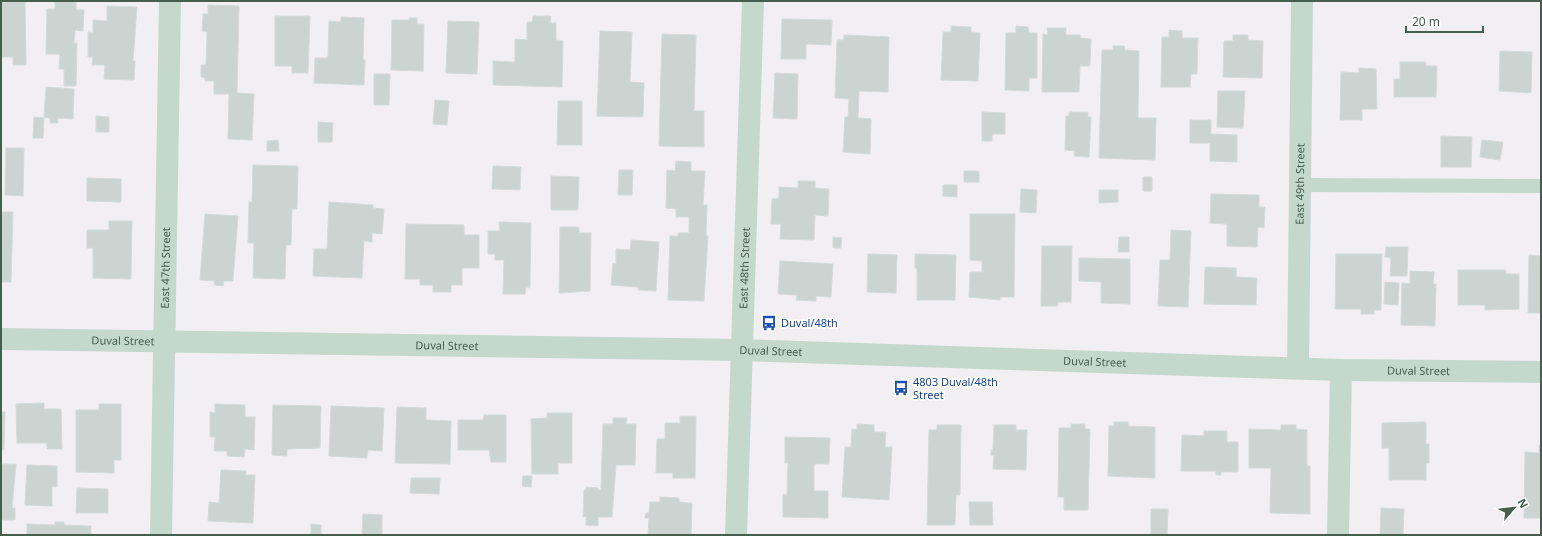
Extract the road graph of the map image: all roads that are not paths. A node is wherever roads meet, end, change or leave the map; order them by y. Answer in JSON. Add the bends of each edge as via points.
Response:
{"nodes":[{"id":1,"x":170,"y":1,"type":"edge"},
{"id":2,"x":753,"y":1,"type":"edge"},
{"id":3,"x":1302,"y":1,"type":"edge"},
{"id":4,"x":1300,"y":185,"type":"junction"},
{"id":5,"x":1541,"y":186,"type":"edge"},
{"id":6,"x":1,"y":339,"type":"edge"},
{"id":7,"x":165,"y":340,"type":"junction"},
{"id":8,"x":742,"y":350,"type":"junction"},
{"id":9,"x":1298,"y":368,"type":"junction"},
{"id":10,"x":1341,"y":370,"type":"junction"},
{"id":11,"x":1541,"y":372,"type":"edge"},
{"id":12,"x":161,"y":535,"type":"edge"},
{"id":13,"x":736,"y":535,"type":"edge"},
{"id":14,"x":1338,"y":535,"type":"edge"}],
"edges":[{"from":1,"to":7,"type":"street","name":"East 47th Street"},
{"from":2,"to":8,"type":"street","name":"East 48th Street"},
{"from":3,"to":4,"type":"street","name":"East 49th Street"},
{"from":4,"to":5,"type":"lane"},
{"from":4,"to":9,"type":"street","name":"East 49th Street"},
{"from":6,"to":7,"type":"street","name":"Duval Street"},
{"from":7,"to":8,"type":"street","name":"Duval Street"},
{"from":7,"to":12,"type":"street","name":"East 47th Street"},
{"from":8,"to":9,"type":"street","name":"Duval Street"},
{"from":8,"to":13,"type":"street","name":"East 48th Street"},
{"from":9,"to":10,"type":"street","name":"Duval Street"},
{"from":10,"to":11,"type":"street","name":"Duval Street"},
{"from":10,"to":14,"type":"street"}]}
